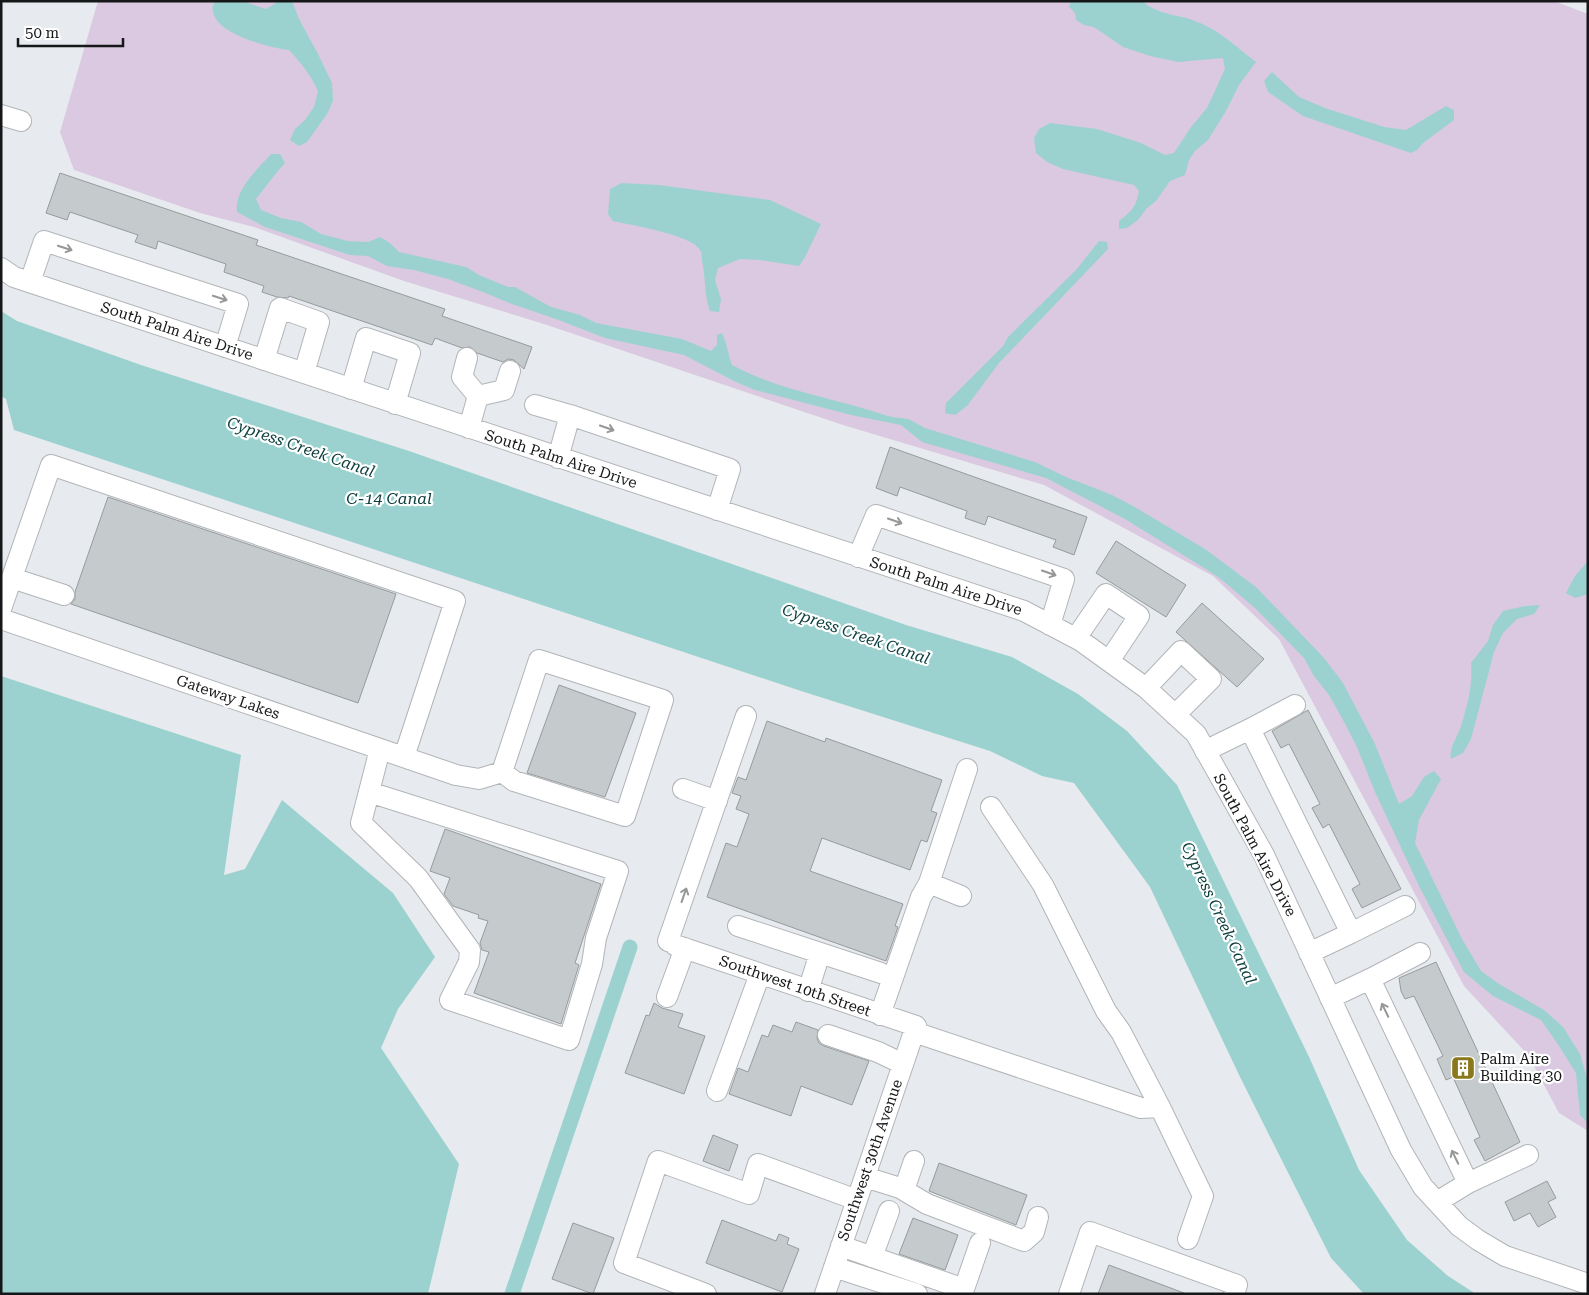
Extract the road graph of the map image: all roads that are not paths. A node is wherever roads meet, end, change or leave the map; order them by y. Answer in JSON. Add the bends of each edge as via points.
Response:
{"nodes":[{"id":1,"x":1,"y":115,"type":"edge"},
{"id":2,"x":21,"y":121,"type":"dead end"},
{"id":3,"x":1,"y":268,"type":"edge"},
{"id":4,"x":30,"y":282,"type":"junction"},
{"id":5,"x":224,"y":347,"type":"junction"},
{"id":6,"x":467,"y":358,"type":"dead end"},
{"id":7,"x":264,"y":360,"type":"junction"},
{"id":8,"x":510,"y":371,"type":"dead end"},
{"id":9,"x":304,"y":373,"type":"junction"},
{"id":10,"x":351,"y":389,"type":"junction"},
{"id":11,"x":478,"y":396,"type":"junction"},
{"id":12,"x":395,"y":404,"type":"junction"},
{"id":13,"x":535,"y":405,"type":"dead end"},
{"id":14,"x":570,"y":415,"type":"junction"},
{"id":15,"x":469,"y":428,"type":"junction"},
{"id":16,"x":558,"y":458,"type":"junction"},
{"id":17,"x":716,"y":510,"type":"junction"},
{"id":18,"x":858,"y":557,"type":"junction"},
{"id":19,"x":12,"y":578,"type":"junction"},
{"id":20,"x":64,"y":595,"type":"dead end"},
{"id":21,"x":1,"y":609,"type":"edge"},
{"id":22,"x":1,"y":619,"type":"edge"},
{"id":23,"x":1050,"y":625,"type":"junction"},
{"id":24,"x":1076,"y":638,"type":"junction"},
{"id":25,"x":1109,"y":661,"type":"junction"},
{"id":26,"x":1146,"y":688,"type":"junction"},
{"id":27,"x":1295,"y":705,"type":"dead end"},
{"id":28,"x":1175,"y":715,"type":"junction"},
{"id":29,"x":746,"y":716,"type":"dead end"},
{"id":30,"x":1250,"y":729,"type":"junction"},
{"id":31,"x":380,"y":749,"type":"junction"},
{"id":32,"x":1205,"y":750,"type":"junction"},
{"id":33,"x":404,"y":757,"type":"junction"},
{"id":34,"x":967,"y":769,"type":"dead end"},
{"id":35,"x":502,"y":772,"type":"junction"},
{"id":36,"x":683,"y":789,"type":"dead end"},
{"id":37,"x":369,"y":792,"type":"junction"},
{"id":38,"x":717,"y":801,"type":"junction"},
{"id":39,"x":992,"y":807,"type":"dead end"},
{"id":40,"x":929,"y":883,"type":"junction"},
{"id":41,"x":961,"y":896,"type":"dead end"},
{"id":42,"x":1405,"y":906,"type":"dead end"},
{"id":43,"x":738,"y":926,"type":"dead end"},
{"id":44,"x":1351,"y":933,"type":"junction"},
{"id":45,"x":676,"y":945,"type":"junction"},
{"id":46,"x":820,"y":953,"type":"junction"},
{"id":47,"x":1309,"y":953,"type":"junction"},
{"id":48,"x":1420,"y":953,"type":"dead end"},
{"id":49,"x":881,"y":973,"type":"dead end"},
{"id":50,"x":760,"y":974,"type":"junction"},
{"id":51,"x":1370,"y":979,"type":"junction"},
{"id":52,"x":808,"y":991,"type":"junction"},
{"id":53,"x":667,"y":997,"type":"dead end"},
{"id":54,"x":1330,"y":998,"type":"junction"},
{"id":55,"x":880,"y":1015,"type":"junction"},
{"id":56,"x":915,"y":1029,"type":"junction"},
{"id":57,"x":828,"y":1034,"type":"dead end"},
{"id":58,"x":903,"y":1064,"type":"junction"},
{"id":59,"x":717,"y":1091,"type":"dead end"},
{"id":60,"x":1160,"y":1107,"type":"junction"},
{"id":61,"x":1528,"y":1155,"type":"dead end"},
{"id":62,"x":914,"y":1161,"type":"dead end"},
{"id":63,"x":865,"y":1176,"type":"junction"},
{"id":64,"x":1468,"y":1183,"type":"junction"},
{"id":65,"x":904,"y":1190,"type":"junction"},
{"id":66,"x":857,"y":1200,"type":"junction"},
{"id":67,"x":1437,"y":1202,"type":"junction"},
{"id":68,"x":889,"y":1211,"type":"dead end"},
{"id":69,"x":1038,"y":1217,"type":"dead end"},
{"id":70,"x":1188,"y":1238,"type":"dead end"},
{"id":71,"x":980,"y":1243,"type":"dead end"},
{"id":72,"x":841,"y":1246,"type":"junction"},
{"id":73,"x":872,"y":1257,"type":"junction"},
{"id":74,"x":834,"y":1267,"type":"junction"},
{"id":75,"x":1588,"y":1284,"type":"edge"},
{"id":76,"x":878,"y":1288,"type":"edge"},
{"id":77,"x":1238,"y":1291,"type":"edge"},
{"id":78,"x":706,"y":1294,"type":"edge"},
{"id":79,"x":825,"y":1294,"type":"edge"},
{"id":80,"x":917,"y":1294,"type":"edge"},
{"id":81,"x":1069,"y":1294,"type":"edge"}],
"edges":[{"from":1,"to":2,"type":"street"},
{"from":3,"to":4,"type":"street","name":"South Palm Aire Drive"},
{"from":4,"to":5,"type":"street","name":"South Palm Aire Drive"},
{"from":4,"to":5,"type":"street","one_way":true,"via":[[44,241],[238,304]]},
{"from":5,"to":7,"type":"street","name":"South Palm Aire Drive"},
{"from":6,"to":11,"type":"street","via":[[462,377]]},
{"from":7,"to":9,"type":"street","name":"South Palm Aire Drive"},
{"from":7,"to":9,"type":"street","via":[[280,308],[319,322]]},
{"from":8,"to":11,"type":"street","via":[[504,390]]},
{"from":9,"to":10,"type":"street","name":"South Palm Aire Drive"},
{"from":10,"to":12,"type":"street","name":"South Palm Aire Drive"},
{"from":10,"to":12,"type":"street","via":[[366,338],[410,353]]},
{"from":11,"to":15,"type":"street"},
{"from":12,"to":15,"type":"street","name":"South Palm Aire Drive"},
{"from":13,"to":14,"type":"street"},
{"from":14,"to":16,"type":"street"},
{"from":14,"to":17,"type":"street","one_way":true,"via":[[730,469]]},
{"from":15,"to":16,"type":"street","name":"South Palm Aire Drive"},
{"from":16,"to":17,"type":"street","name":"South Palm Aire Drive"},
{"from":17,"to":18,"type":"street","name":"South Palm Aire Drive"},
{"from":18,"to":23,"type":"street","name":"South Palm Aire Drive","via":[[1024,611]]},
{"from":18,"to":23,"type":"street","one_way":true,"via":[[876,515],[1064,579]]},
{"from":19,"to":20,"type":"street"},
{"from":19,"to":21,"type":"street"},
{"from":19,"to":33,"type":"street","via":[[51,465],[454,601]]},
{"from":22,"to":31,"type":"street","name":"Gateway Lakes"},
{"from":23,"to":24,"type":"street","name":"South Palm Aire Drive"},
{"from":24,"to":25,"type":"street","name":"South Palm Aire Drive"},
{"from":24,"to":25,"type":"street","via":[[1106,594],[1139,616]]},
{"from":25,"to":26,"type":"street","name":"South Palm Aire Drive"},
{"from":26,"to":28,"type":"street","name":"South Palm Aire Drive"},
{"from":26,"to":28,"type":"street","via":[[1181,650],[1211,679]]},
{"from":27,"to":30,"type":"street"},
{"from":28,"to":32,"type":"street","name":"South Palm Aire Drive","via":[[1196,734]]},
{"from":29,"to":38,"type":"street"},
{"from":30,"to":32,"type":"street"},
{"from":30,"to":44,"type":"street"},
{"from":31,"to":33,"type":"street","name":"Gateway Lakes"},
{"from":31,"to":37,"type":"street"},
{"from":32,"to":47,"type":"street","name":"South Palm Aire Drive","via":[[1264,855]]},
{"from":33,"to":35,"type":"street","name":"Gateway Lakes","via":[[456,775],[479,779]]},
{"from":34,"to":40,"type":"street"},
{"from":35,"to":35,"type":"street","via":[[539,660],[663,700],[625,816],[514,781]]},
{"from":36,"to":38,"type":"street"},
{"from":37,"to":37,"type":"street","via":[[361,823],[418,878],[470,950],[469,962],[450,1000],[569,1040],[618,871]]},
{"from":45,"to":38,"type":"street","one_way":true},
{"from":39,"to":60,"type":"street","via":[[1043,885],[1106,1011],[1121,1032]]},
{"from":40,"to":41,"type":"street"},
{"from":40,"to":55,"type":"street","via":[[921,897]]},
{"from":42,"to":44,"type":"street"},
{"from":43,"to":46,"type":"street"},
{"from":44,"to":47,"type":"street"},
{"from":45,"to":50,"type":"street","name":"Southwest 10th Street"},
{"from":45,"to":53,"type":"street"},
{"from":46,"to":49,"type":"street"},
{"from":46,"to":52,"type":"street"},
{"from":47,"to":54,"type":"street","name":"South Palm Aire Drive"},
{"from":48,"to":51,"type":"street"},
{"from":50,"to":52,"type":"street","name":"Southwest 10th Street"},
{"from":50,"to":59,"type":"street"},
{"from":51,"to":54,"type":"street"},
{"from":64,"to":51,"type":"street","one_way":true},
{"from":52,"to":55,"type":"street","name":"Southwest 10th Street"},
{"from":54,"to":67,"type":"street","name":"South Palm Aire Drive","via":[[1401,1150],[1423,1187]]},
{"from":55,"to":56,"type":"street","name":"Southwest 10th Street"},
{"from":56,"to":58,"type":"street","name":"Southwest 30th Avenue"},
{"from":56,"to":60,"type":"street","name":"Southwest 10th Street","via":[[1141,1108]]},
{"from":57,"to":58,"type":"street"},
{"from":58,"to":63,"type":"street","name":"Southwest 30th Avenue"},
{"from":60,"to":70,"type":"street","via":[[1202,1196]]},
{"from":61,"to":64,"type":"street"},
{"from":62,"to":65,"type":"street"},
{"from":63,"to":65,"type":"street"},
{"from":63,"to":66,"type":"street","name":"Southwest 30th Avenue"},
{"from":64,"to":67,"type":"street"},
{"from":65,"to":69,"type":"street","via":[[927,1204],[1024,1241],[1034,1232]]},
{"from":66,"to":72,"type":"street","name":"Southwest 30th Avenue"},
{"from":66,"to":78,"type":"street","via":[[758,1164],[749,1194],[658,1162],[624,1263]]},
{"from":67,"to":75,"type":"street","name":"South Palm Aire Drive","via":[[1459,1226],[1505,1256]]},
{"from":68,"to":73,"type":"street"},
{"from":71,"to":73,"type":"street","via":[[964,1289]]},
{"from":72,"to":73,"type":"street"},
{"from":72,"to":74,"type":"street","name":"Southwest 30th Avenue"},
{"from":74,"to":76,"type":"street"},
{"from":74,"to":79,"type":"street","name":"Southwest 30th Avenue"},
{"from":76,"to":80,"type":"street"},
{"from":77,"to":81,"type":"street","via":[[1090,1232]]}]}
